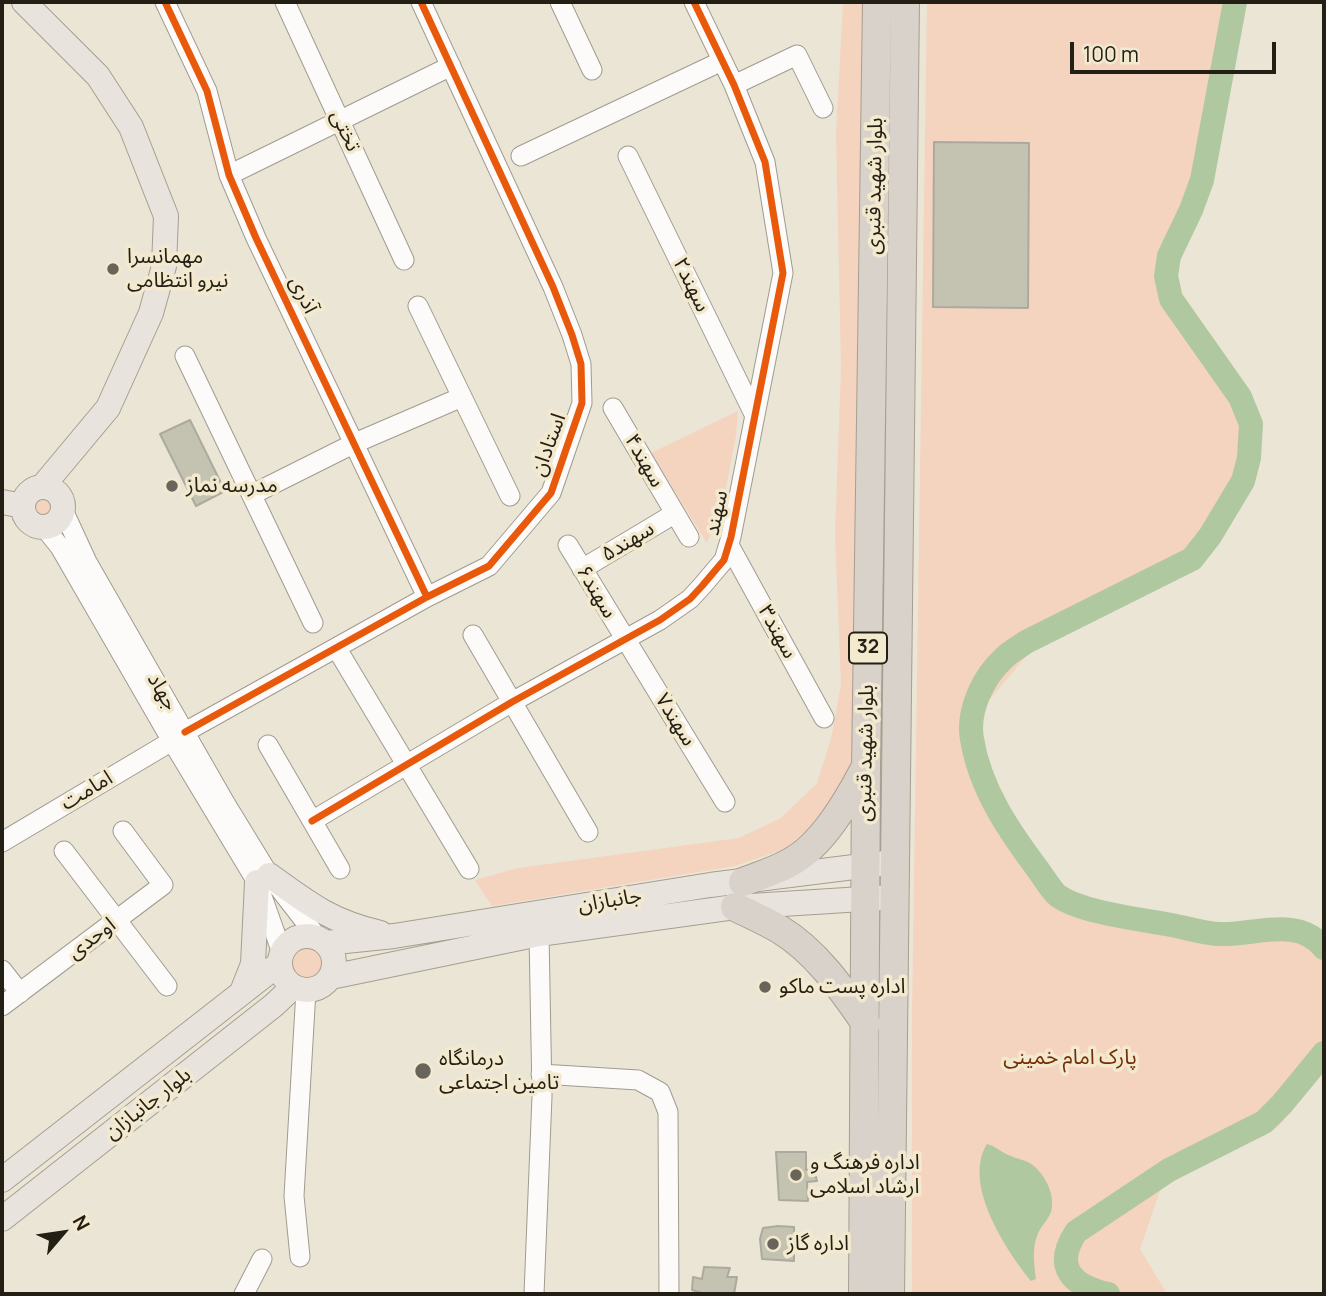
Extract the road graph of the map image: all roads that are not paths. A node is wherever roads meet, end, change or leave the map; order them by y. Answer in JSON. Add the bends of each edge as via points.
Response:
{"nodes":[{"id":1,"x":24,"y":2,"type":"edge"},
{"id":2,"x":285,"y":2,"type":"edge"},
{"id":3,"x":421,"y":2,"type":"edge"},
{"id":4,"x":560,"y":2,"type":"edge"},
{"id":5,"x":694,"y":2,"type":"edge"},
{"id":6,"x":877,"y":2,"type":"edge"},
{"id":7,"x":905,"y":2,"type":"edge"},
{"id":8,"x":168,"y":3,"type":"edge"},
{"id":9,"x":722,"y":61,"type":"junction"},
{"id":10,"x":451,"y":66,"type":"junction"},
{"id":11,"x":592,"y":70,"type":"dead end"},
{"id":12,"x":734,"y":85,"type":"junction"},
{"id":13,"x":823,"y":108,"type":"dead end"},
{"id":14,"x":340,"y":121,"type":"junction"},
{"id":15,"x":521,"y":156,"type":"dead end"},
{"id":16,"x":628,"y":156,"type":"dead end"},
{"id":17,"x":229,"y":175,"type":"junction"},
{"id":18,"x":889,"y":247,"type":"junction"},
{"id":19,"x":404,"y":260,"type":"dead end"},
{"id":20,"x":418,"y":306,"type":"dead end"},
{"id":21,"x":185,"y":356,"type":"dead end"},
{"id":22,"x":462,"y":397,"type":"junction"},
{"id":23,"x":613,"y":408,"type":"dead end"},
{"id":24,"x":754,"y":414,"type":"junction"},
{"id":25,"x":355,"y":443,"type":"junction"},
{"id":26,"x":42,"y":487,"type":"junction"},
{"id":27,"x":253,"y":494,"type":"junction"},
{"id":28,"x":510,"y":496,"type":"dead end"},
{"id":29,"x":12,"y":504,"type":"edge"},
{"id":30,"x":62,"y":510,"type":"junction"},
{"id":31,"x":674,"y":513,"type":"junction"},
{"id":32,"x":44,"y":527,"type":"junction"},
{"id":33,"x":689,"y":537,"type":"dead end"},
{"id":34,"x":568,"y":545,"type":"dead end"},
{"id":35,"x":729,"y":545,"type":"junction"},
{"id":36,"x":582,"y":569,"type":"junction"},
{"id":37,"x":427,"y":597,"type":"junction"},
{"id":38,"x":313,"y":623,"type":"dead end"},
{"id":39,"x":473,"y":635,"type":"dead end"},
{"id":40,"x":625,"y":639,"type":"junction"},
{"id":41,"x":337,"y":649,"type":"junction"},
{"id":42,"x":512,"y":702,"type":"junction"},
{"id":43,"x":824,"y":718,"type":"dead end"},
{"id":44,"x":179,"y":737,"type":"junction"},
{"id":45,"x":268,"y":746,"type":"dead end"},
{"id":46,"x":406,"y":765,"type":"junction"},
{"id":47,"x":866,"y":768,"type":"junction"},
{"id":48,"x":724,"y":802,"type":"dead end"},
{"id":49,"x":312,"y":821,"type":"junction"},
{"id":50,"x":123,"y":831,"type":"dead end"},
{"id":51,"x":588,"y":832,"type":"dead end"},
{"id":52,"x":2,"y":842,"type":"edge"},
{"id":53,"x":64,"y":850,"type":"dead end"},
{"id":54,"x":894,"y":862,"type":"junction"},
{"id":55,"x":866,"y":864,"type":"junction"},
{"id":56,"x":340,"y":869,"type":"dead end"},
{"id":57,"x":470,"y":869,"type":"dead end"},
{"id":58,"x":263,"y":878,"type":"junction"},
{"id":59,"x":894,"y":897,"type":"junction"},
{"id":60,"x":866,"y":899,"type":"junction"},
{"id":61,"x":730,"y":900,"type":"junction"},
{"id":62,"x":116,"y":920,"type":"junction"},
{"id":63,"x":539,"y":934,"type":"junction"},
{"id":64,"x":394,"y":936,"type":"junction"},
{"id":65,"x":321,"y":940,"type":"junction"},
{"id":66,"x":281,"y":958,"type":"junction"},
{"id":67,"x":2,"y":970,"type":"edge"},
{"id":68,"x":331,"y":976,"type":"junction"},
{"id":69,"x":167,"y":986,"type":"dead end"},
{"id":70,"x":300,"y":988,"type":"junction"},
{"id":71,"x":242,"y":992,"type":"junction"},
{"id":72,"x":20,"y":993,"type":"junction"},
{"id":73,"x":2,"y":1006,"type":"edge"},
{"id":74,"x":866,"y":1024,"type":"junction"},
{"id":75,"x":541,"y":1074,"type":"junction"},
{"id":76,"x":2,"y":1180,"type":"edge"},
{"id":77,"x":2,"y":1219,"type":"edge"},
{"id":78,"x":300,"y":1256,"type":"dead end"},
{"id":79,"x":262,"y":1259,"type":"dead end"},
{"id":80,"x":244,"y":1294,"type":"edge"},
{"id":81,"x":534,"y":1294,"type":"edge"},
{"id":82,"x":669,"y":1294,"type":"edge"},
{"id":83,"x":863,"y":1294,"type":"edge"},
{"id":84,"x":890,"y":1294,"type":"edge"}],
"edges":[{"from":1,"to":26,"type":"main road","via":[[98,76],[131,127],[166,216],[163,266],[151,313],[108,408]]},
{"from":2,"to":14,"type":"street","name":"تختی"},
{"from":3,"to":10,"type":"street","name":"استادان"},
{"from":4,"to":11,"type":"street"},
{"from":5,"to":9,"type":"street","name":"سهند"},
{"from":6,"to":18,"type":"highway","name":"بلوار شهید قنبری","number":"32"},
{"from":7,"to":18,"type":"highway","name":"بلوار شهید قنبری","number":"32"},
{"from":8,"to":17,"type":"street","name":"آذری","via":[[207,91]]},
{"from":9,"to":12,"type":"street","name":"سهند"},
{"from":9,"to":15,"type":"street"},
{"from":10,"to":14,"type":"street"},
{"from":10,"to":37,"type":"street","name":"استادان","via":[[572,335],[581,364],[583,403],[551,493],[489,566]]},
{"from":12,"to":13,"type":"street","via":[[797,55]]},
{"from":12,"to":24,"type":"street","name":"سهند","via":[[765,162],[783,273]]},
{"from":14,"to":17,"type":"street"},
{"from":14,"to":19,"type":"street","name":"تختی"},
{"from":16,"to":24,"type":"street","name":"سهند۲"},
{"from":17,"to":25,"type":"street","name":"آذری"},
{"from":18,"to":47,"type":"highway","name":"بلوار شهید قنبری","number":"32"},
{"from":18,"to":54,"type":"highway","name":"بلوار شهید قنبری","number":"32"},
{"from":20,"to":22,"type":"street"},
{"from":21,"to":27,"type":"street"},
{"from":22,"to":25,"type":"street"},
{"from":22,"to":28,"type":"street"},
{"from":23,"to":31,"type":"street","name":"سهند۴"},
{"from":24,"to":35,"type":"street","name":"سهند"},
{"from":25,"to":27,"type":"street"},
{"from":25,"to":37,"type":"street","name":"آذری"},
{"from":26,"to":29,"type":"main road"},
{"from":26,"to":30,"type":"main road","via":[[60,497]]},
{"from":27,"to":38,"type":"street"},
{"from":29,"to":32,"type":"main road","via":[[26,519]]},
{"from":30,"to":32,"type":"main road","via":[[56,522]]},
{"from":30,"to":44,"type":"street","name":"جهاد"},
{"from":31,"to":33,"type":"street","name":"سهند۴"},
{"from":31,"to":36,"type":"street","name":"سهند۵"},
{"from":32,"to":44,"type":"street","name":"جهاد"},
{"from":34,"to":36,"type":"street","name":"سهند۶"},
{"from":35,"to":40,"type":"street","name":"سهند","via":[[724,560],[690,599]]},
{"from":35,"to":43,"type":"street","name":"سهند۳"},
{"from":36,"to":40,"type":"street","name":"سهند۶"},
{"from":37,"to":41,"type":"street","name":"استادان"},
{"from":39,"to":42,"type":"street"},
{"from":40,"to":42,"type":"street","name":"سهند"},
{"from":40,"to":48,"type":"street","name":"سهند۷"},
{"from":41,"to":44,"type":"street","name":"استادان"},
{"from":41,"to":46,"type":"street"},
{"from":42,"to":46,"type":"street","name":"سهند"},
{"from":42,"to":51,"type":"street"},
{"from":44,"to":52,"type":"street","name":"امامت"},
{"from":44,"to":58,"type":"street","name":"جهاد"},
{"from":45,"to":49,"type":"street"},
{"from":46,"to":49,"type":"street","name":"سهند"},
{"from":46,"to":57,"type":"street"},
{"from":47,"to":55,"type":"highway","name":"بلوار شهید قنبری","number":"32"},
{"from":47,"to":61,"type":"highway","via":[[839,815],[816,841]]},
{"from":49,"to":56,"type":"street"},
{"from":50,"to":62,"type":"street","name":"اوحدی","via":[[163,885]]},
{"from":53,"to":62,"type":"street"},
{"from":54,"to":55,"type":"main road","name":"جانبازان"},
{"from":54,"to":59,"type":"highway","name":"بلوار شهید قنبری","number":"32"},
{"from":55,"to":60,"type":"highway","name":"بلوار شهید قنبری","number":"32"},
{"from":55,"to":61,"type":"main road","name":"جانبازان"},
{"from":58,"to":64,"type":"main road","via":[[319,912]]},
{"from":58,"to":65,"type":"street","name":"جهاد"},
{"from":58,"to":66,"type":"street","name":"جهاد"},
{"from":58,"to":71,"type":"main road","via":[[253,964]]},
{"from":59,"to":60,"type":"main road"},
{"from":59,"to":84,"type":"highway","name":"بلوار شهید قنبری","number":"32"},
{"from":60,"to":61,"type":"main road"},
{"from":60,"to":74,"type":"highway","name":"بلوار شهید قنبری","number":"32"},
{"from":61,"to":63,"type":"main road","name":"جانبازان"},
{"from":61,"to":64,"type":"main road","name":"جانبازان","via":[[710,885]]},
{"from":61,"to":74,"type":"highway","via":[[810,953]]},
{"from":62,"to":69,"type":"street"},
{"from":62,"to":72,"type":"street","name":"اوحدی"},
{"from":63,"to":68,"type":"main road","name":"جانبازان"},
{"from":63,"to":75,"type":"street"},
{"from":64,"to":65,"type":"main road","name":"جانبازان"},
{"from":65,"to":66,"type":"main road","via":[[296,938]]},
{"from":65,"to":68,"type":"main road","via":[[334,962]]},
{"from":66,"to":70,"type":"main road","via":[[286,981]]},
{"from":66,"to":71,"type":"main road","name":"بلوار جانبازان"},
{"from":67,"to":72,"type":"street"},
{"from":68,"to":70,"type":"main road","via":[[316,989]]},
{"from":70,"to":77,"type":"main road","name":"بلوار جانبازان"},
{"from":70,"to":78,"type":"street","via":[[294,1196]]},
{"from":71,"to":76,"type":"main road","name":"بلوار جانبازان"},
{"from":72,"to":73,"type":"street","name":"اوحدی"},
{"from":74,"to":83,"type":"highway","name":"بلوار شهید قنبری","number":"32"},
{"from":75,"to":81,"type":"street"},
{"from":75,"to":82,"type":"street","via":[[638,1080],[660,1093],[668,1112]]},
{"from":79,"to":80,"type":"street"}]}
